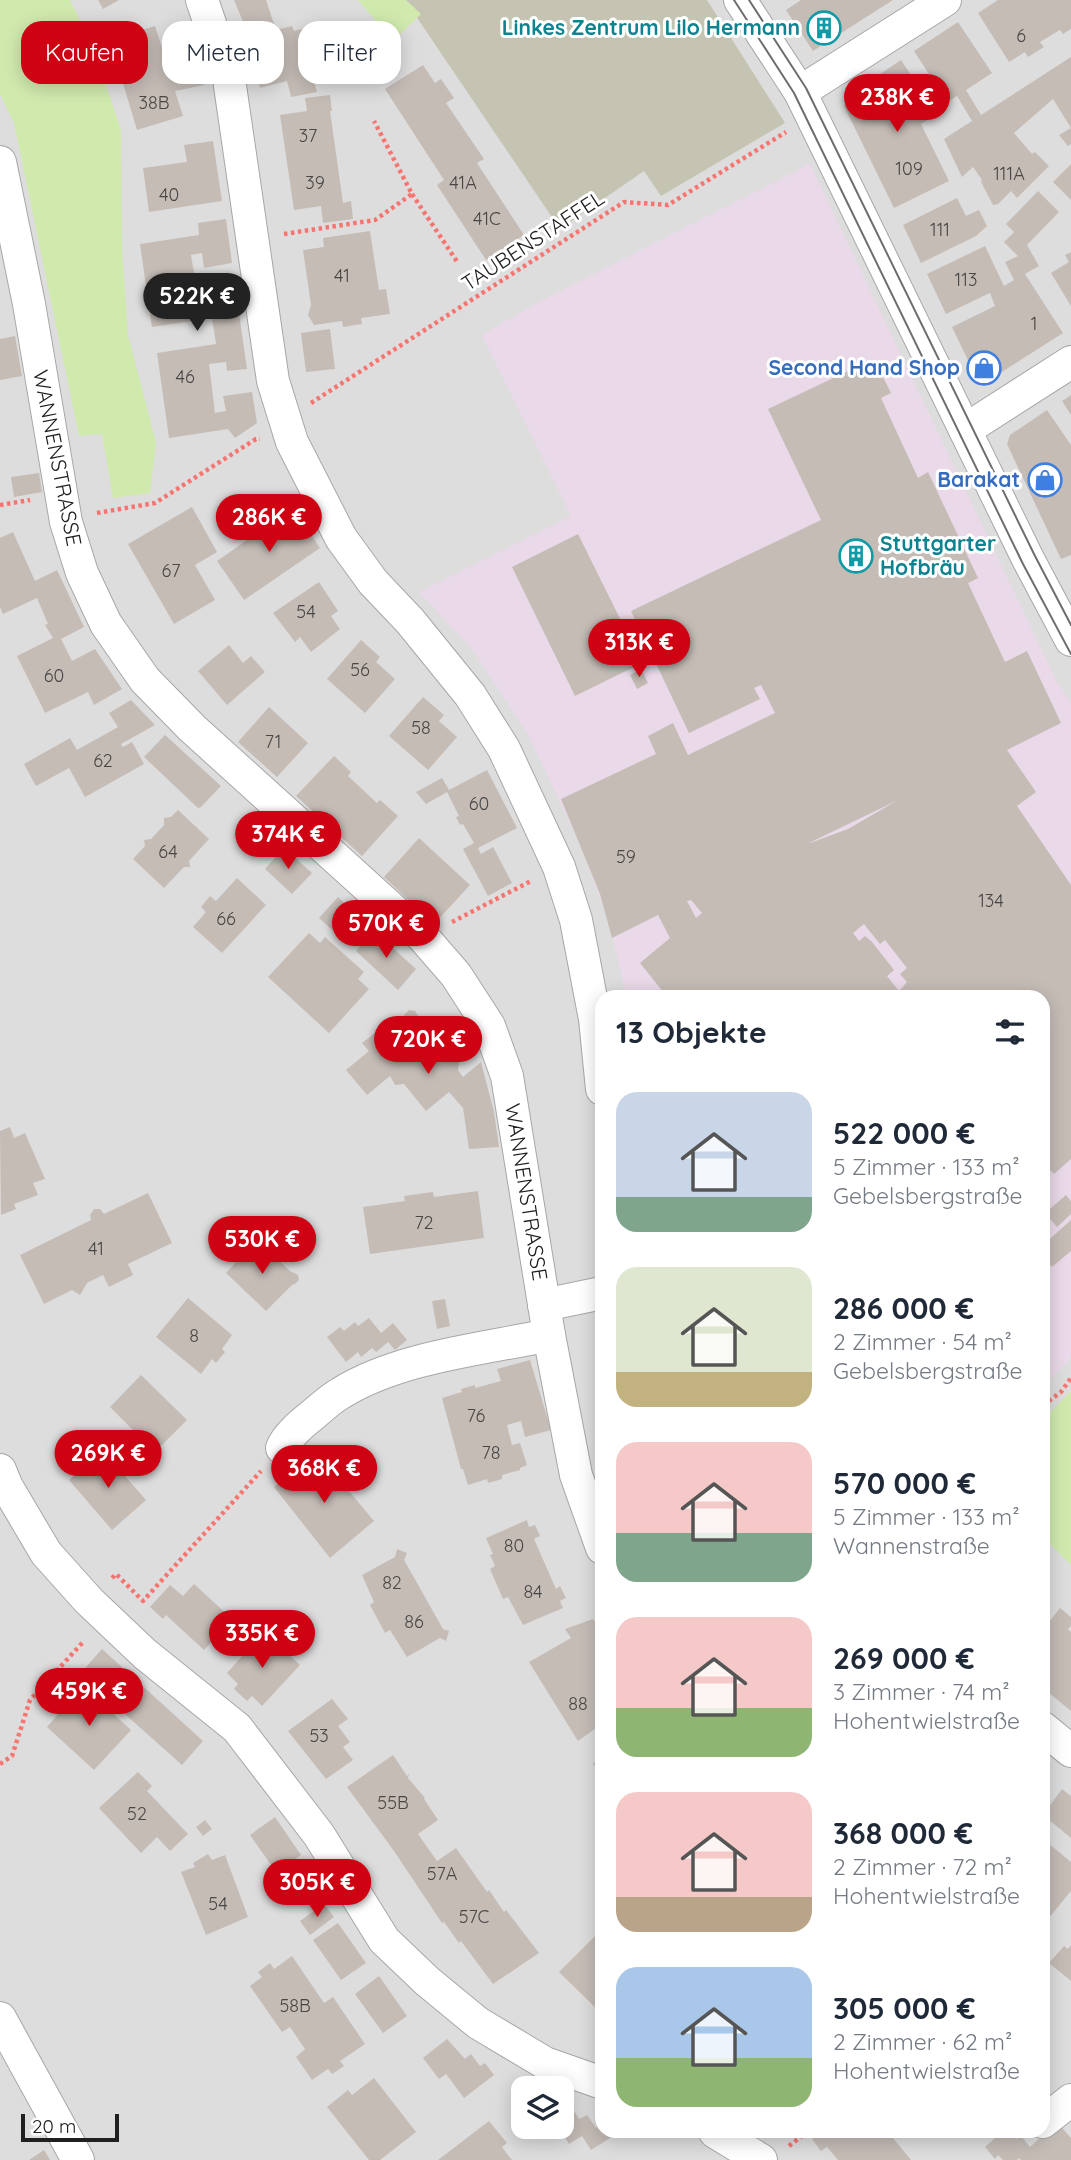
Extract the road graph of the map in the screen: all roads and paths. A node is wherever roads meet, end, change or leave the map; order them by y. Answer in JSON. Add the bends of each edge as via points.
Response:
{"nodes":[{"id":1,"x":202,"y":0,"type":"edge"},
{"id":2,"x":740,"y":0,"type":"edge"},
{"id":3,"x":945,"y":0,"type":"edge"},
{"id":4,"x":806,"y":104,"type":"junction"},
{"id":5,"x":374,"y":121,"type":"dead end"},
{"id":6,"x":0,"y":162,"type":"edge"},
{"id":7,"x":412,"y":194,"type":"junction"},
{"id":8,"x":252,"y":239,"type":"junction"},
{"id":9,"x":458,"y":263,"type":"dead end"},
{"id":10,"x":1071,"y":362,"type":"edge"},
{"id":11,"x":316,"y":400,"type":"dead end"},
{"id":12,"x":965,"y":430,"type":"junction"},
{"id":13,"x":256,"y":439,"type":"dead end"},
{"id":14,"x":94,"y":502,"type":"dead end"},
{"id":15,"x":1071,"y":640,"type":"edge"},
{"id":16,"x":559,"y":867,"type":"junction"},
{"id":17,"x":423,"y":937,"type":"junction"},
{"id":18,"x":595,"y":1019,"type":"edge"},
{"id":19,"x":595,"y":1296,"type":"edge"},
{"id":20,"x":547,"y":1320,"type":"junction"},
{"id":21,"x":1071,"y":1378,"type":"edge"},
{"id":22,"x":1050,"y":1400,"type":"edge"},
{"id":23,"x":282,"y":1448,"type":"joint"},
{"id":24,"x":0,"y":1470,"type":"edge"},
{"id":25,"x":595,"y":1528,"type":"edge"},
{"id":26,"x":89,"y":1601,"type":"junction"},
{"id":27,"x":88,"y":1636,"type":"dead end"},
{"id":28,"x":1050,"y":1734,"type":"edge"},
{"id":29,"x":1071,"y":1751,"type":"edge"},
{"id":30,"x":0,"y":1764,"type":"edge"},
{"id":31,"x":0,"y":2018,"type":"edge"},
{"id":32,"x":595,"y":2081,"type":"edge"},
{"id":33,"x":1071,"y":2100,"type":"edge"},
{"id":34,"x":1050,"y":2116,"type":"edge"},
{"id":35,"x":725,"y":2138,"type":"edge"},
{"id":36,"x":78,"y":2160,"type":"edge"},
{"id":37,"x":761,"y":2160,"type":"edge"}],
"edges":[{"from":1,"to":8,"type":"street","via":[[229,79]]},
{"from":2,"to":4,"type":"street"},
{"from":3,"to":4,"type":"street"},
{"from":4,"to":11,"type":"path","name":"TAUBENSTAFFEL","via":[[668,205],[624,202]]},
{"from":4,"to":12,"type":"street"},
{"from":5,"to":7,"type":"path"},
{"from":6,"to":17,"type":"street","name":"WANNENSTRASSE","via":[[66,522],[82,573],[106,624],[145,680],[183,718]]},
{"from":7,"to":8,"type":"path","via":[[375,220]]},
{"from":7,"to":9,"type":"path"},
{"from":8,"to":16,"type":"street","via":[[273,381],[292,442],[314,488],[341,538],[373,582],[470,695],[504,749]]},
{"from":10,"to":12,"type":"street"},
{"from":12,"to":15,"type":"street"},
{"from":13,"to":14,"type":"path","via":[[155,503],[97,514]]},
{"from":16,"to":17,"type":"path"},
{"from":16,"to":18,"type":"street","via":[[576,920]]},
{"from":17,"to":20,"type":"street","name":"WANNENSTRASSE","via":[[456,975],[489,1026],[507,1076]]},
{"from":19,"to":20,"type":"street"},
{"from":20,"to":23,"type":"street","via":[[398,1367],[340,1393]]},
{"from":20,"to":25,"type":"street","name":"WANNENSTRASSE","via":[[576,1475]]},
{"from":21,"to":22,"type":"path"},
{"from":23,"to":26,"type":"path","via":[[143,1601],[116,1574]]},
{"from":24,"to":26,"type":"street","via":[[46,1553]]},
{"from":26,"to":32,"type":"street","via":[[145,1654],[237,1728],[319,1835],[384,1940],[427,1982],[478,2023],[545,2063]]},
{"from":27,"to":30,"type":"path","via":[[30,1700],[12,1756]]},
{"from":28,"to":29,"type":"street"},
{"from":31,"to":36,"type":"street"},
{"from":33,"to":34,"type":"street"},
{"from":35,"to":37,"type":"street"}]}
